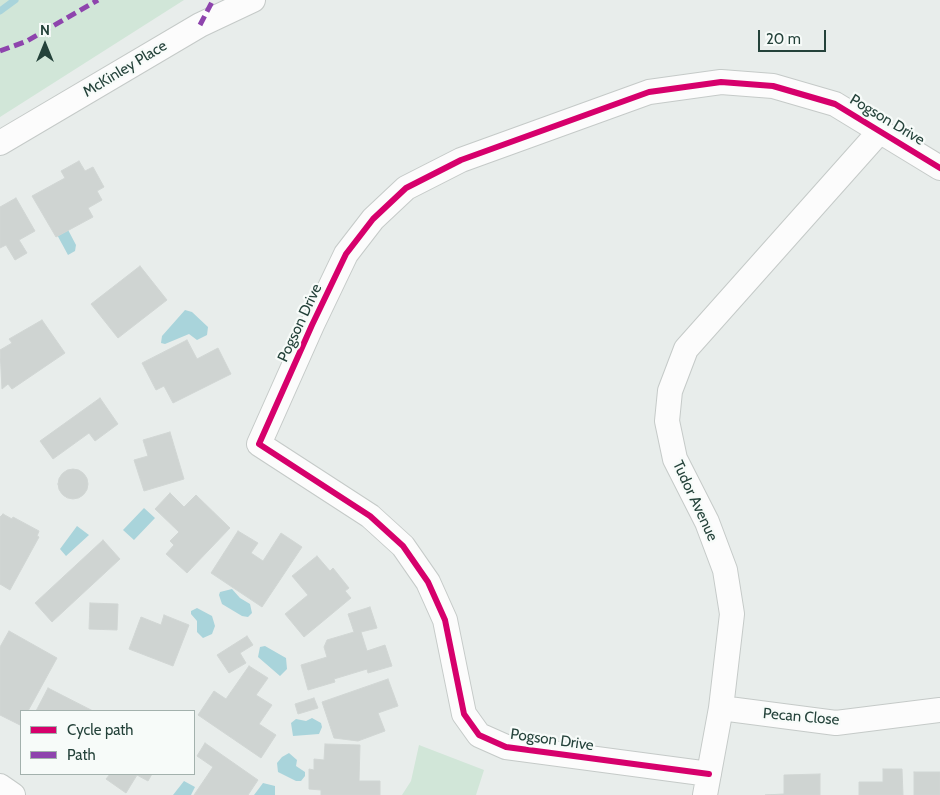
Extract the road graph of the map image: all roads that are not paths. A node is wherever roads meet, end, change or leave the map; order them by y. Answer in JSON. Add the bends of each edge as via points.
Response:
{"nodes":[{"id":1,"x":253,"y":0,"type":"edge"},
{"id":2,"x":881,"y":130,"type":"junction"},
{"id":3,"x":0,"y":144,"type":"edge"},
{"id":4,"x":940,"y":168,"type":"edge"},
{"id":5,"x":721,"y":708,"type":"junction"},
{"id":6,"x":940,"y":710,"type":"edge"},
{"id":7,"x":707,"y":784,"type":"edge"},
{"id":8,"x":0,"y":786,"type":"edge"},
{"id":9,"x":13,"y":795,"type":"edge"}],
"edges":[{"from":1,"to":3,"type":"street","name":"McKinley Place","via":[[200,25]]},
{"from":2,"to":4,"type":"street","name":"Pogson Drive"},
{"from":2,"to":5,"type":"street","name":"Tudor Avenue","via":[[686,348],[670,391],[667,421],[675,459],[707,522],[725,570],[731,606]]},
{"from":2,"to":7,"type":"street","name":"Pogson Drive","via":[[834,104],[773,86],[721,82],[649,92],[461,160],[406,188],[373,219],[346,254],[259,444],[370,516],[403,546],[428,582],[445,620],[464,714],[478,735],[506,747]]},
{"from":5,"to":6,"type":"street","name":"Pecan Close","via":[[836,723]]},
{"from":5,"to":7,"type":"street","name":"Tudor Avenue"},
{"from":8,"to":9,"type":"street"}]}
